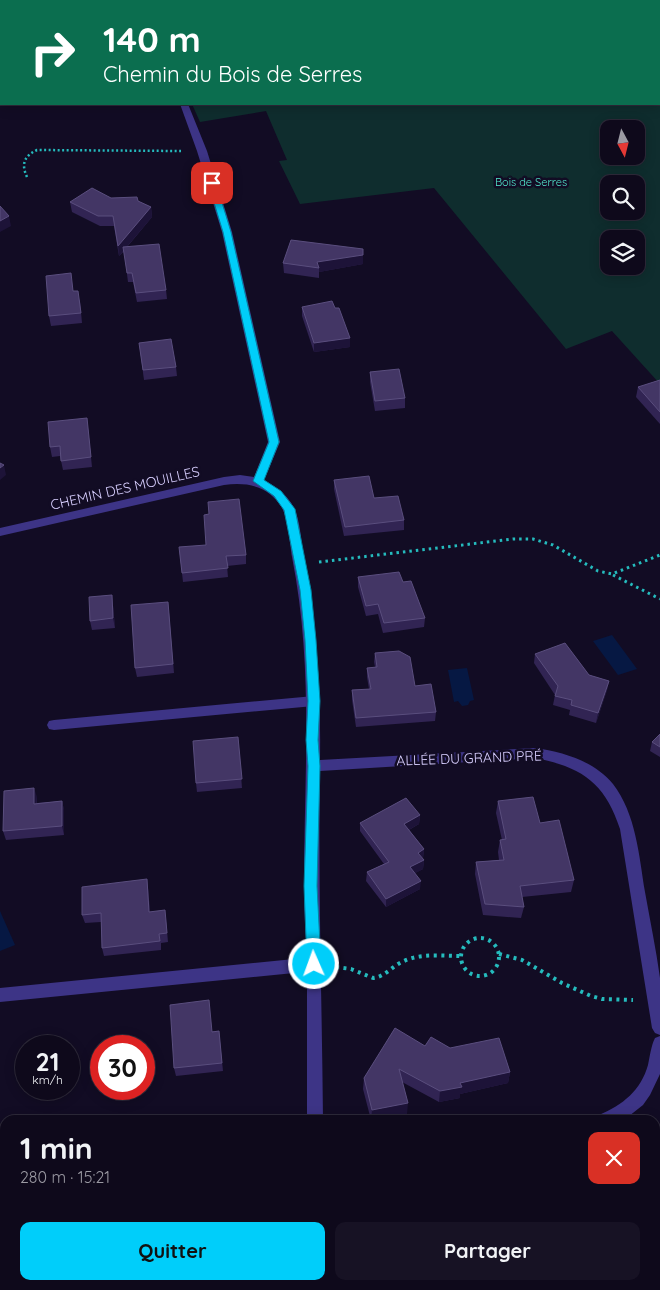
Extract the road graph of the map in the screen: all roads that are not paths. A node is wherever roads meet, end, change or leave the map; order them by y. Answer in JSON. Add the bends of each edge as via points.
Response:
{"nodes":[{"id":1,"x":184,"y":105,"type":"edge"},
{"id":2,"x":258,"y":481,"type":"junction"},
{"id":3,"x":0,"y":532,"type":"edge"},
{"id":4,"x":314,"y":701,"type":"junction"},
{"id":5,"x":54,"y":725,"type":"dead end"},
{"id":6,"x":314,"y":766,"type":"junction"},
{"id":7,"x":314,"y":964,"type":"junction"},
{"id":8,"x":0,"y":995,"type":"edge"},
{"id":9,"x":660,"y":1028,"type":"edge"},
{"id":10,"x":660,"y":1043,"type":"edge"},
{"id":11,"x":315,"y":1115,"type":"edge"},
{"id":12,"x":614,"y":1115,"type":"edge"}],
"edges":[{"from":1,"to":2,"type":"street","via":[[227,232],[274,442]]},
{"from":2,"to":3,"type":"street","name":"CHEMIN DES MOUILLES","via":[[224,481]]},
{"from":2,"to":4,"type":"street","via":[[277,493],[289,509],[305,590]]},
{"from":4,"to":5,"type":"street"},
{"from":4,"to":6,"type":"street"},
{"from":6,"to":7,"type":"street","via":[[311,886]]},
{"from":6,"to":9,"type":"street","name":"ALLÉE DU GRAND PRÉ","via":[[535,753],[557,757],[589,770],[607,787],[619,805],[628,837]]},
{"from":7,"to":8,"type":"street"},
{"from":7,"to":11,"type":"street"},
{"from":10,"to":12,"type":"street","via":[[650,1083],[637,1102]]}]}
